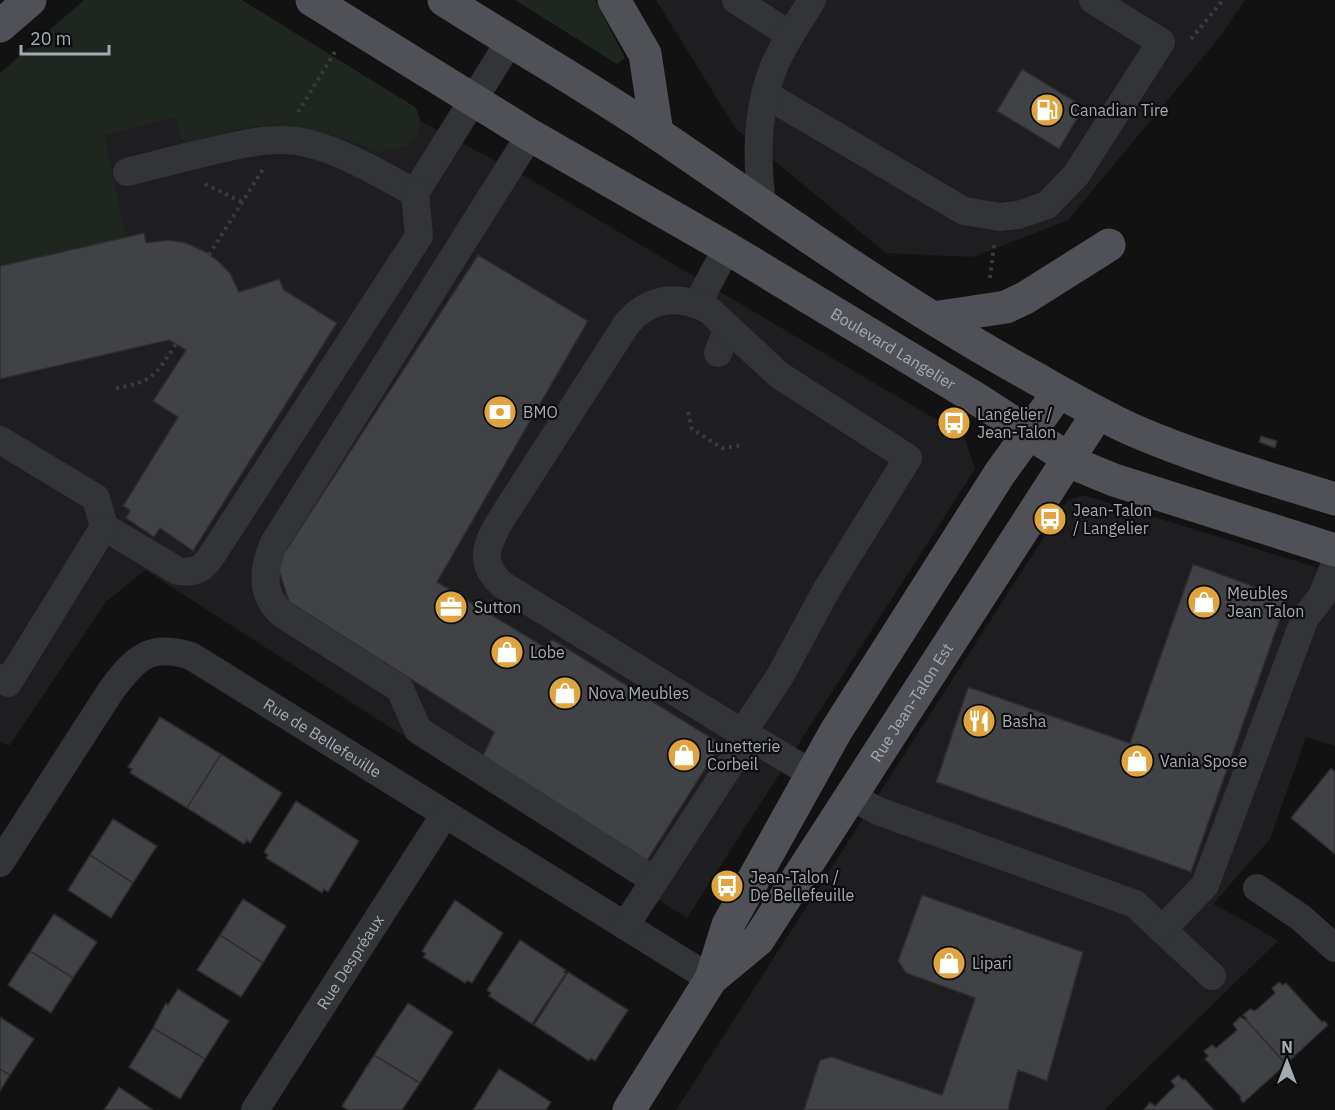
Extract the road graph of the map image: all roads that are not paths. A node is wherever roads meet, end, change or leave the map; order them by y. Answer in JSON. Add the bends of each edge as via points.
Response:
{"nodes":[{"id":1,"x":30,"y":0,"type":"edge"},
{"id":2,"x":312,"y":0,"type":"edge"},
{"id":3,"x":444,"y":0,"type":"edge"},
{"id":4,"x":614,"y":0,"type":"edge"},
{"id":5,"x":736,"y":0,"type":"edge"},
{"id":6,"x":812,"y":0,"type":"edge"},
{"id":7,"x":1093,"y":0,"type":"edge"},
{"id":8,"x":0,"y":26,"type":"edge"},
{"id":9,"x":790,"y":35,"type":"junction"},
{"id":10,"x":510,"y":41,"type":"junction"},
{"id":11,"x":765,"y":94,"type":"junction"},
{"id":12,"x":473,"y":99,"type":"junction"},
{"id":13,"x":657,"y":133,"type":"junction"},
{"id":14,"x":530,"y":135,"type":"junction"},
{"id":15,"x":127,"y":172,"type":"dead end"},
{"id":16,"x":415,"y":193,"type":"junction"},
{"id":17,"x":762,"y":205,"type":"junction"},
{"id":18,"x":1109,"y":245,"type":"dead end"},
{"id":19,"x":727,"y":248,"type":"junction"},
{"id":20,"x":697,"y":304,"type":"junction"},
{"id":21,"x":933,"y":318,"type":"junction"},
{"id":22,"x":1059,"y":392,"type":"junction"},
{"id":23,"x":1098,"y":413,"type":"junction"},
{"id":24,"x":1029,"y":435,"type":"junction"},
{"id":25,"x":0,"y":440,"type":"edge"},
{"id":26,"x":1068,"y":459,"type":"junction"},
{"id":27,"x":1335,"y":499,"type":"edge"},
{"id":28,"x":104,"y":527,"type":"junction"},
{"id":29,"x":1335,"y":550,"type":"edge"},
{"id":30,"x":1335,"y":564,"type":"edge"},
{"id":31,"x":0,"y":678,"type":"edge"},
{"id":32,"x":743,"y":732,"type":"junction"},
{"id":33,"x":812,"y":774,"type":"junction"},
{"id":34,"x":852,"y":797,"type":"junction"},
{"id":35,"x":445,"y":814,"type":"junction"},
{"id":36,"x":0,"y":863,"type":"edge"},
{"id":37,"x":654,"y":880,"type":"junction"},
{"id":38,"x":1257,"y":888,"type":"dead end"},
{"id":39,"x":625,"y":926,"type":"junction"},
{"id":40,"x":1162,"y":930,"type":"junction"},
{"id":41,"x":1335,"y":948,"type":"edge"},
{"id":42,"x":1212,"y":976,"type":"dead end"},
{"id":43,"x":711,"y":979,"type":"junction"},
{"id":44,"x":255,"y":1110,"type":"edge"},
{"id":45,"x":629,"y":1110,"type":"edge"}],
"edges":[{"from":1,"to":8,"type":"main road"},
{"from":2,"to":12,"type":"main road","name":"Boulevard Langelier"},
{"from":3,"to":10,"type":"main road"},
{"from":4,"to":13,"type":"main road","via":[[645,54]]},
{"from":5,"to":9,"type":"street"},
{"from":6,"to":9,"type":"street"},
{"from":7,"to":11,"type":"street","via":[[1161,42],[1076,175],[1047,205],[1033,211],[1000,217],[964,211]]},
{"from":9,"to":11,"type":"street"},
{"from":10,"to":12,"type":"street"},
{"from":10,"to":13,"type":"main road"},
{"from":11,"to":17,"type":"street","via":[[758,140]]},
{"from":12,"to":14,"type":"main road","name":"Boulevard Langelier"},
{"from":12,"to":16,"type":"street"},
{"from":13,"to":17,"type":"main road"},
{"from":14,"to":19,"type":"main road","name":"Boulevard Langelier"},
{"from":14,"to":37,"type":"street","via":[[274,543],[265,585],[268,598],[282,614],[400,688],[418,730]]},
{"from":15,"to":16,"type":"street","via":[[246,143],[288,140],[330,150]]},
{"from":16,"to":28,"type":"street","via":[[419,236],[206,564],[188,573],[178,571]]},
{"from":17,"to":21,"type":"main road"},
{"from":18,"to":21,"type":"main road","via":[[1006,307]]},
{"from":19,"to":20,"type":"street"},
{"from":19,"to":24,"type":"main road","name":"Boulevard Langelier","via":[[977,399]]},
{"from":20,"to":32,"type":"street","via":[[709,310],[723,340],[908,458]]},
{"from":20,"to":32,"type":"street","via":[[668,300],[633,315],[491,536],[486,556],[494,578],[504,586]]},
{"from":21,"to":22,"type":"main road"},
{"from":22,"to":23,"type":"main road"},
{"from":22,"to":24,"type":"main road","name":"Rue Jean-Talon Est"},
{"from":23,"to":26,"type":"main road","name":"Rue Jean-Talon Est"},
{"from":23,"to":27,"type":"main road","via":[[1192,453]]},
{"from":24,"to":26,"type":"main road","name":"Boulevard Langelier"},
{"from":24,"to":33,"type":"main road","name":"Rue Jean-Talon Est","via":[[981,502]]},
{"from":25,"to":28,"type":"street","via":[[96,498]]},
{"from":26,"to":29,"type":"main road","name":"Boulevard Langelier","via":[[1114,480]]},
{"from":26,"to":34,"type":"main road","name":"Rue Jean-Talon Est"},
{"from":28,"to":31,"type":"street","via":[[8,683]]},
{"from":30,"to":40,"type":"street","via":[[1322,596],[1305,618],[1205,885]]},
{"from":32,"to":33,"type":"street"},
{"from":32,"to":37,"type":"street","via":[[737,754]]},
{"from":33,"to":43,"type":"main road","name":"Rue Jean-Talon Est","via":[[728,925]]},
{"from":34,"to":40,"type":"street","via":[[878,811],[1135,904]]},
{"from":34,"to":43,"type":"main road","name":"Rue Jean-Talon Est","via":[[758,940]]},
{"from":35,"to":36,"type":"street","name":"Rue de Bellefeuille","via":[[191,656],[160,650],[143,655],[112,689]]},
{"from":35,"to":39,"type":"street","name":"Rue de Bellefeuille"},
{"from":35,"to":44,"type":"street","name":"Rue Despréaux"},
{"from":37,"to":39,"type":"street"},
{"from":38,"to":41,"type":"street","via":[[1300,917]]},
{"from":39,"to":43,"type":"street","name":"Rue de Bellefeuille"},
{"from":40,"to":42,"type":"street"},
{"from":43,"to":45,"type":"main road","name":"Rue Jean-Talon Est"}]}
